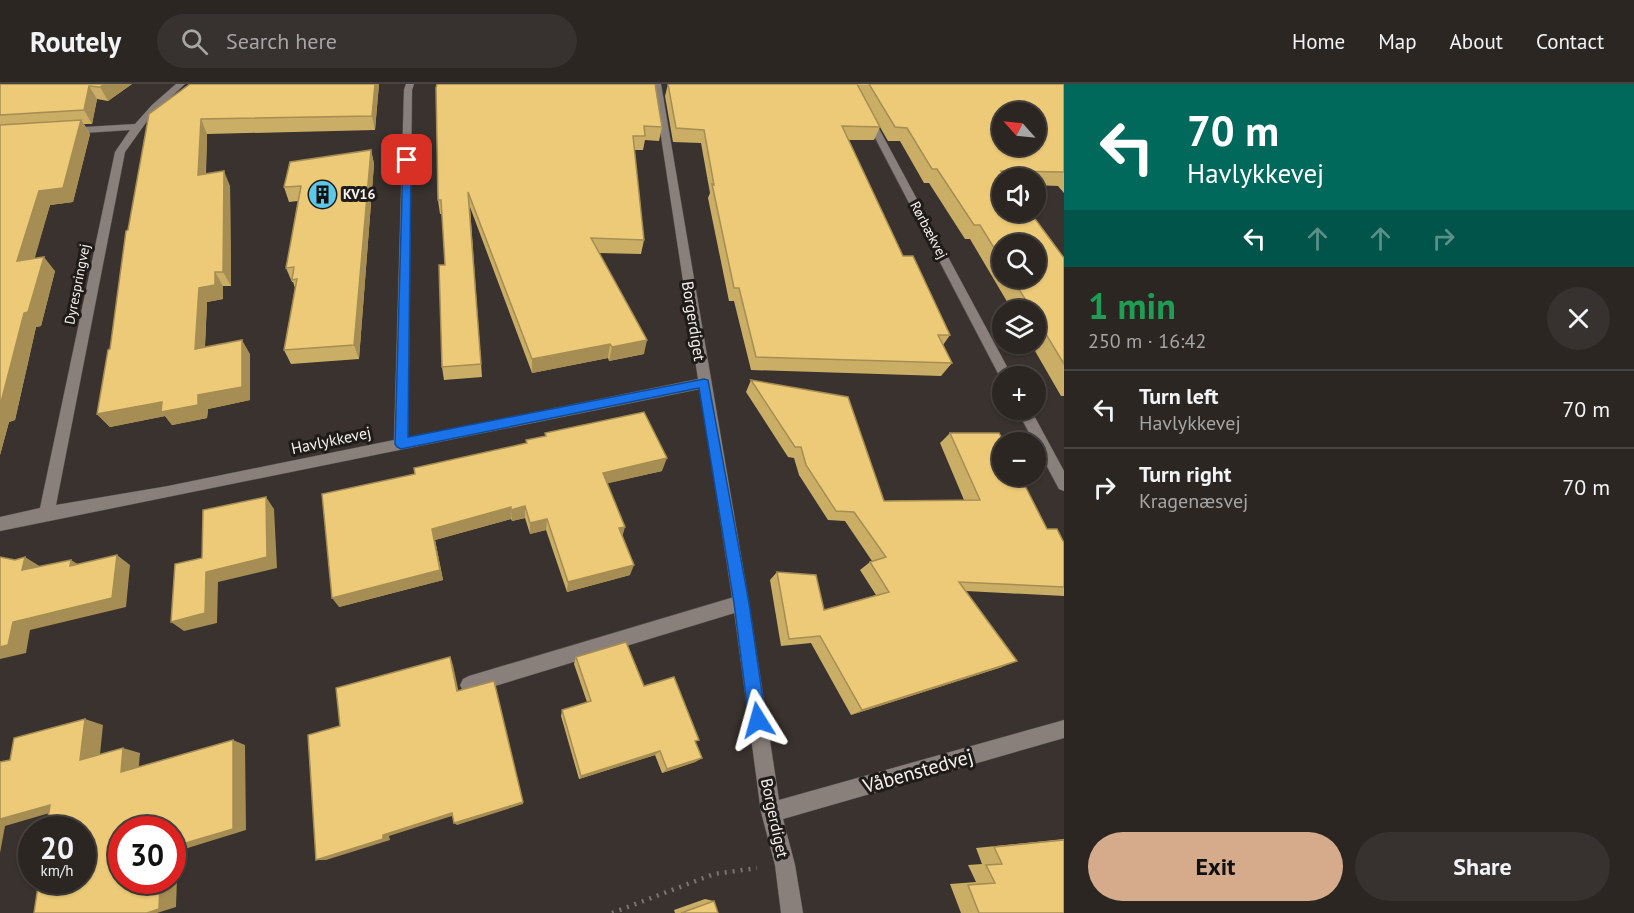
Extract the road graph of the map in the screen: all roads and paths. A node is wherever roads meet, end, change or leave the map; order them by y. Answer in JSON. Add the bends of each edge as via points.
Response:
{"nodes":[{"id":1,"x":181,"y":84,"type":"edge"},
{"id":2,"x":410,"y":84,"type":"edge"},
{"id":3,"x":657,"y":84,"type":"edge"},
{"id":4,"x":851,"y":84,"type":"edge"},
{"id":5,"x":134,"y":127,"type":"junction"},
{"id":6,"x":56,"y":131,"type":"edge"},
{"id":7,"x":1001,"y":366,"type":"edge"},
{"id":8,"x":704,"y":383,"type":"junction"},
{"id":9,"x":1029,"y":420,"type":"edge"},
{"id":10,"x":401,"y":444,"type":"junction"},
{"id":11,"x":1064,"y":485,"type":"edge"},
{"id":12,"x":46,"y":513,"type":"junction"},
{"id":13,"x":0,"y":524,"type":"edge"},
{"id":14,"x":741,"y":603,"type":"junction"},
{"id":15,"x":468,"y":685,"type":"edge"},
{"id":16,"x":1064,"y":729,"type":"edge"},
{"id":17,"x":771,"y":812,"type":"junction"},
{"id":18,"x":785,"y":865,"type":"junction"},
{"id":19,"x":612,"y":913,"type":"edge"},
{"id":20,"x":792,"y":913,"type":"edge"}],
"edges":[{"from":1,"to":5,"type":"street","name":"Dyrespringvej"},
{"from":2,"to":10,"type":"street"},
{"from":3,"to":8,"type":"street","name":"Borgerdiget"},
{"from":4,"to":7,"type":"street","name":"Rørbækvej"},
{"from":5,"to":6,"type":"street"},
{"from":5,"to":12,"type":"street","name":"Dyrespringvej","via":[[120,152]]},
{"from":8,"to":10,"type":"street","name":"Havlykkevej"},
{"from":8,"to":14,"type":"street","name":"Borgerdiget"},
{"from":9,"to":11,"type":"street"},
{"from":10,"to":12,"type":"street","name":"Havlykkevej"},
{"from":12,"to":13,"type":"street","name":"Havlykkevej"},
{"from":14,"to":15,"type":"street"},
{"from":14,"to":17,"type":"street","name":"Borgerdiget"},
{"from":16,"to":17,"type":"street","name":"Våbenstedvej"},
{"from":17,"to":18,"type":"street","name":"Borgerdiget"},
{"from":18,"to":19,"type":"path","via":[[714,874]]},
{"from":18,"to":20,"type":"street","name":"Borgerdiget"}]}
